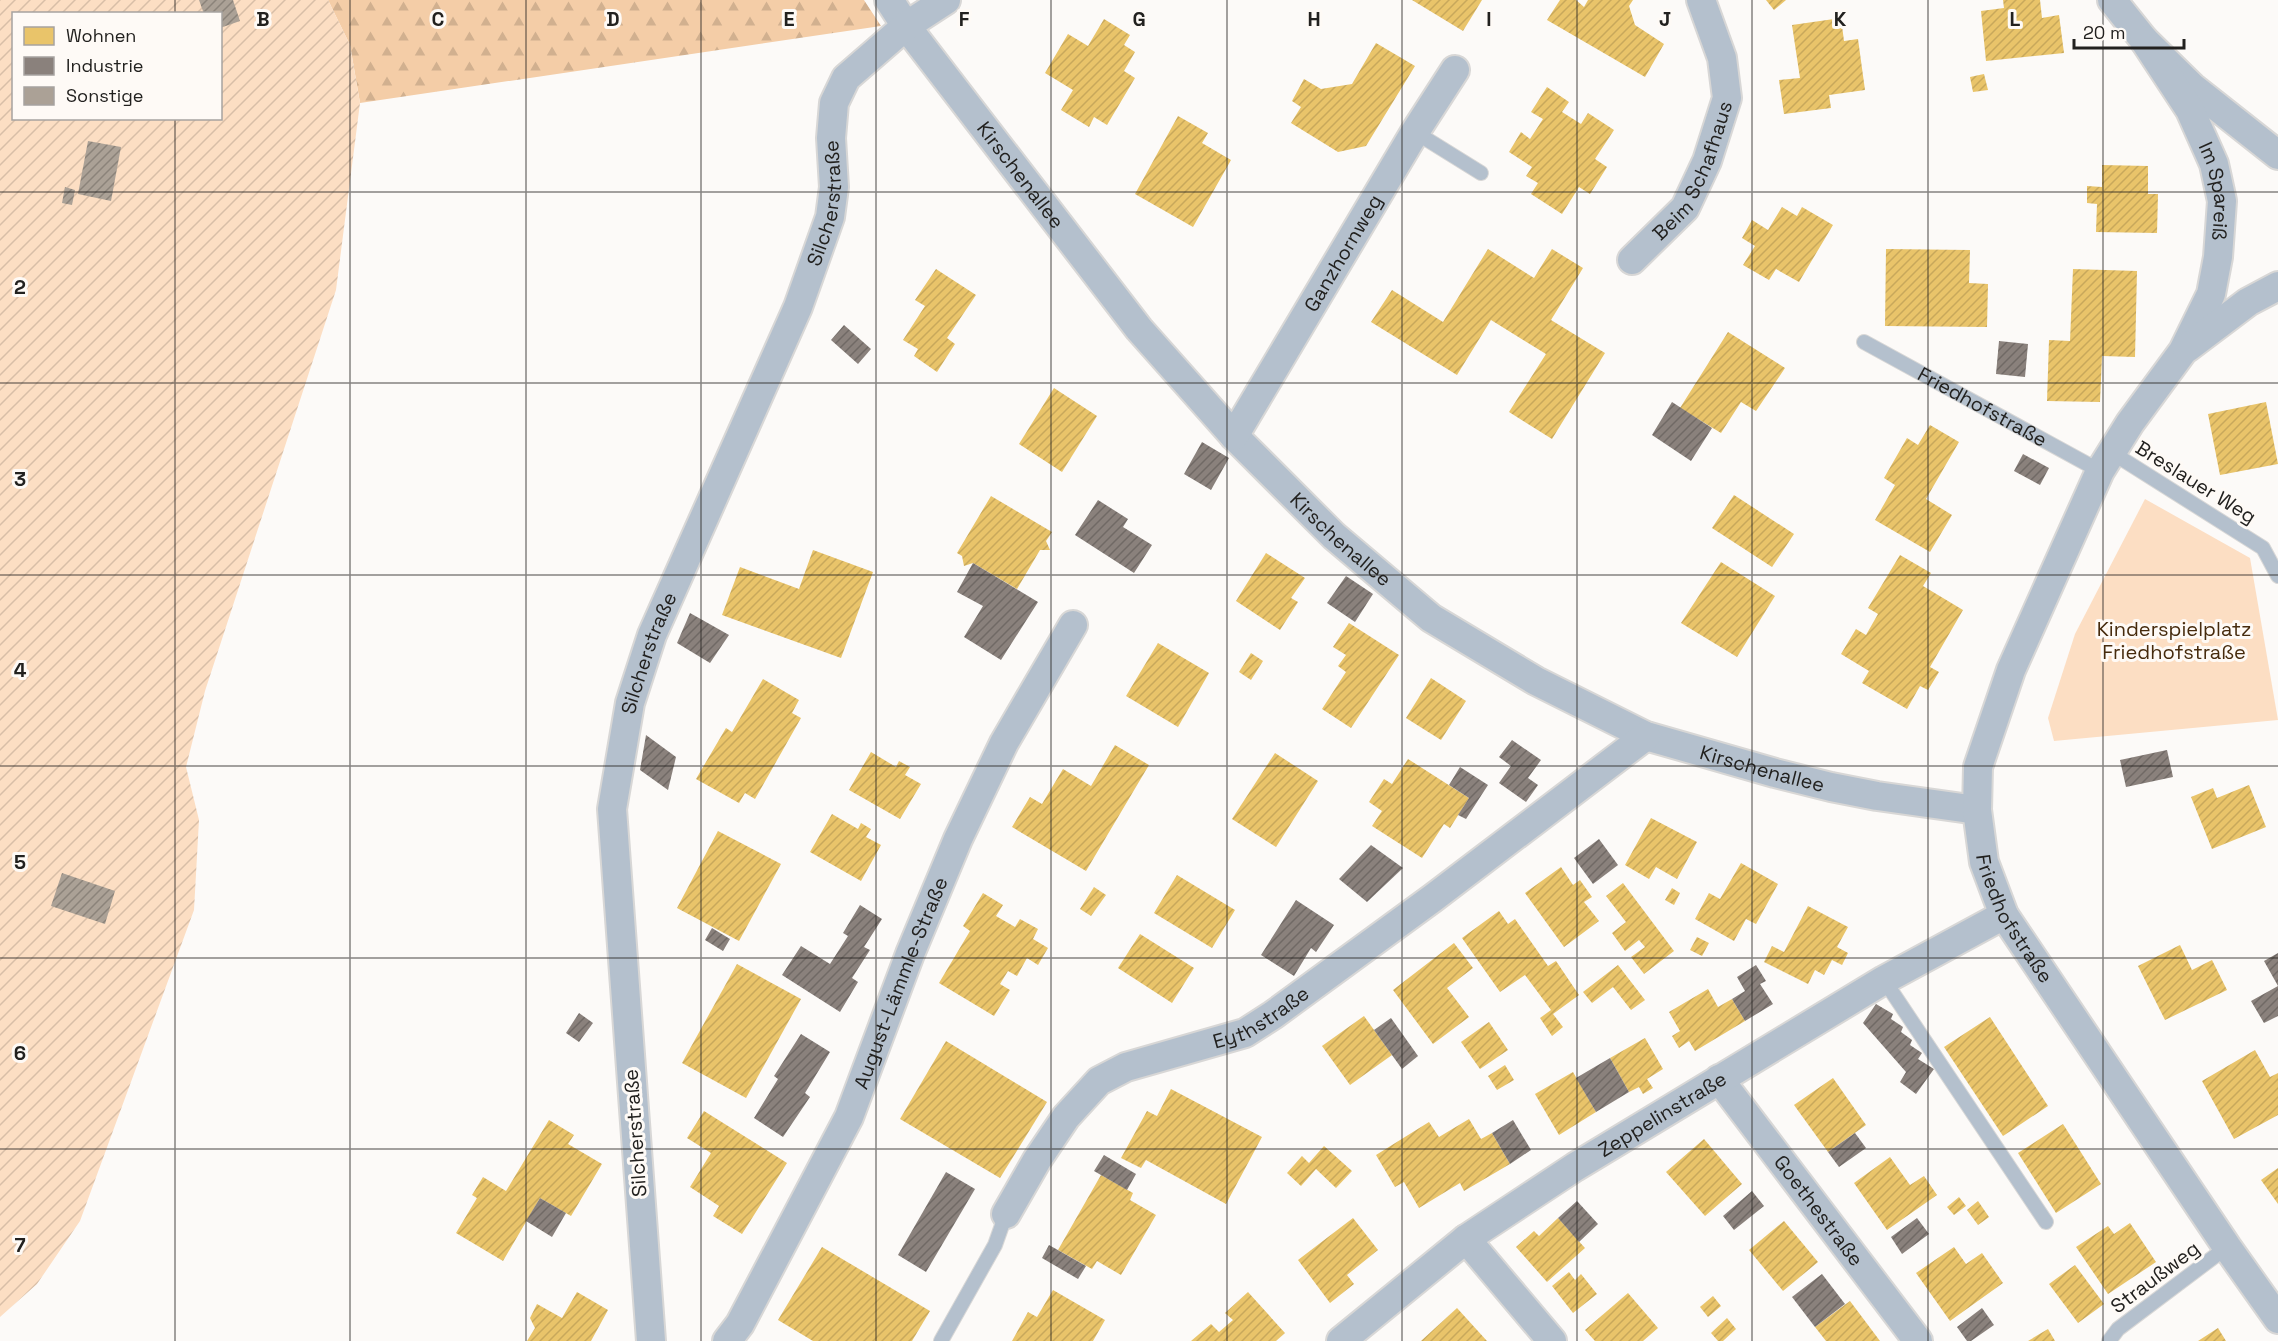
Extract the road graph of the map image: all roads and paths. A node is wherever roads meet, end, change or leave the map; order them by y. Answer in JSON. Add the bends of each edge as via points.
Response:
{"nodes":[{"id":1,"x":889,"y":0,"type":"edge"},
{"id":2,"x":946,"y":0,"type":"edge"},
{"id":3,"x":1701,"y":0,"type":"edge"},
{"id":4,"x":2112,"y":0,"type":"edge"},
{"id":5,"x":906,"y":26,"type":"junction"},
{"id":6,"x":2144,"y":40,"type":"junction"},
{"id":7,"x":1455,"y":70,"type":"dead end"},
{"id":8,"x":1415,"y":132,"type":"junction"},
{"id":9,"x":2278,"y":155,"type":"edge"},
{"id":10,"x":1481,"y":173,"type":"dead end"},
{"id":11,"x":1632,"y":260,"type":"dead end"},
{"id":12,"x":2278,"y":286,"type":"edge"},
{"id":13,"x":1864,"y":342,"type":"dead end"},
{"id":14,"x":2183,"y":351,"type":"junction"},
{"id":15,"x":1234,"y":436,"type":"junction"},
{"id":16,"x":2105,"y":462,"type":"junction"},
{"id":17,"x":2278,"y":576,"type":"edge"},
{"id":18,"x":1073,"y":624,"type":"dead end"},
{"id":19,"x":1646,"y":736,"type":"junction"},
{"id":20,"x":1977,"y":810,"type":"junction"},
{"id":21,"x":2004,"y":915,"type":"junction"},
{"id":22,"x":1884,"y":980,"type":"junction"},
{"id":23,"x":1719,"y":1079,"type":"junction"},
{"id":24,"x":1005,"y":1214,"type":"joint"},
{"id":25,"x":2046,"y":1222,"type":"dead end"},
{"id":26,"x":1466,"y":1239,"type":"junction"},
{"id":27,"x":2227,"y":1247,"type":"junction"},
{"id":28,"x":2278,"y":1319,"type":"edge"},
{"id":29,"x":651,"y":1341,"type":"edge"},
{"id":30,"x":727,"y":1341,"type":"edge"},
{"id":31,"x":941,"y":1341,"type":"edge"},
{"id":32,"x":1341,"y":1341,"type":"edge"},
{"id":33,"x":1552,"y":1341,"type":"edge"},
{"id":34,"x":1918,"y":1341,"type":"edge"},
{"id":35,"x":2109,"y":1341,"type":"edge"}],
"edges":[{"from":1,"to":5,"type":"street","name":"Kirschenallee"},
{"from":2,"to":5,"type":"street"},
{"from":3,"to":11,"type":"street","name":"Beim Schafhaus","via":[[1722,58],[1727,98],[1707,161],[1684,208]]},
{"from":4,"to":6,"type":"street","name":"Im Spareiß"},
{"from":5,"to":15,"type":"street","name":"Kirschenallee","via":[[1139,329]]},
{"from":5,"to":29,"type":"street","name":"Silcherstraße","via":[[846,78],[834,103],[830,217],[798,307],[652,634],[630,703],[612,810]]},
{"from":6,"to":9,"type":"street","name":"Im Spareiß","via":[[2192,87]]},
{"from":6,"to":14,"type":"street","name":"Im Spareiß","via":[[2190,110],[2214,164],[2222,201],[2211,294]]},
{"from":7,"to":8,"type":"street","name":"Ganzhornweg"},
{"from":8,"to":10,"type":"lane"},
{"from":8,"to":15,"type":"street","name":"Ganzhornweg"},
{"from":12,"to":14,"type":"street","via":[[2248,302]]},
{"from":13,"to":16,"type":"lane","name":"Friedhofstraße"},
{"from":14,"to":16,"type":"street","name":"Friedhofstraße"},
{"from":15,"to":19,"type":"street","name":"Kirschenallee","via":[[1334,536],[1431,618],[1536,681]]},
{"from":16,"to":17,"type":"lane","name":"Breslauer Weg","via":[[2263,548]]},
{"from":16,"to":20,"type":"street","name":"Friedhofstraße","via":[[2011,670],[1978,767]]},
{"from":18,"to":30,"type":"street","name":"August-Lämmle-Straße","via":[[1004,743],[958,839],[849,1117],[740,1324]]},
{"from":19,"to":20,"type":"street","name":"Kirschenallee","via":[[1831,787]]},
{"from":19,"to":24,"type":"street","name":"Eythstraße","via":[[1273,1016],[1245,1033],[1126,1067],[1100,1082],[1066,1117]]},
{"from":20,"to":21,"type":"street","name":"Friedhofstraße","via":[[1984,862]]},
{"from":21,"to":22,"type":"street","name":"Zeppelinstraße"},
{"from":21,"to":27,"type":"street","name":"Friedhofstraße"},
{"from":22,"to":23,"type":"street","name":"Zeppelinstraße"},
{"from":22,"to":25,"type":"lane"},
{"from":23,"to":26,"type":"street","name":"Zeppelinstraße"},
{"from":23,"to":34,"type":"street","name":"Goethestraße"},
{"from":24,"to":31,"type":"lane","name":"Eythstraße","via":[[995,1245]]},
{"from":26,"to":32,"type":"street","name":"Zeppelinstraße"},
{"from":26,"to":33,"type":"street"},
{"from":27,"to":28,"type":"street","name":"Friedhofstraße"},
{"from":27,"to":35,"type":"lane","name":"Straußweg","via":[[2118,1329]]}]}
